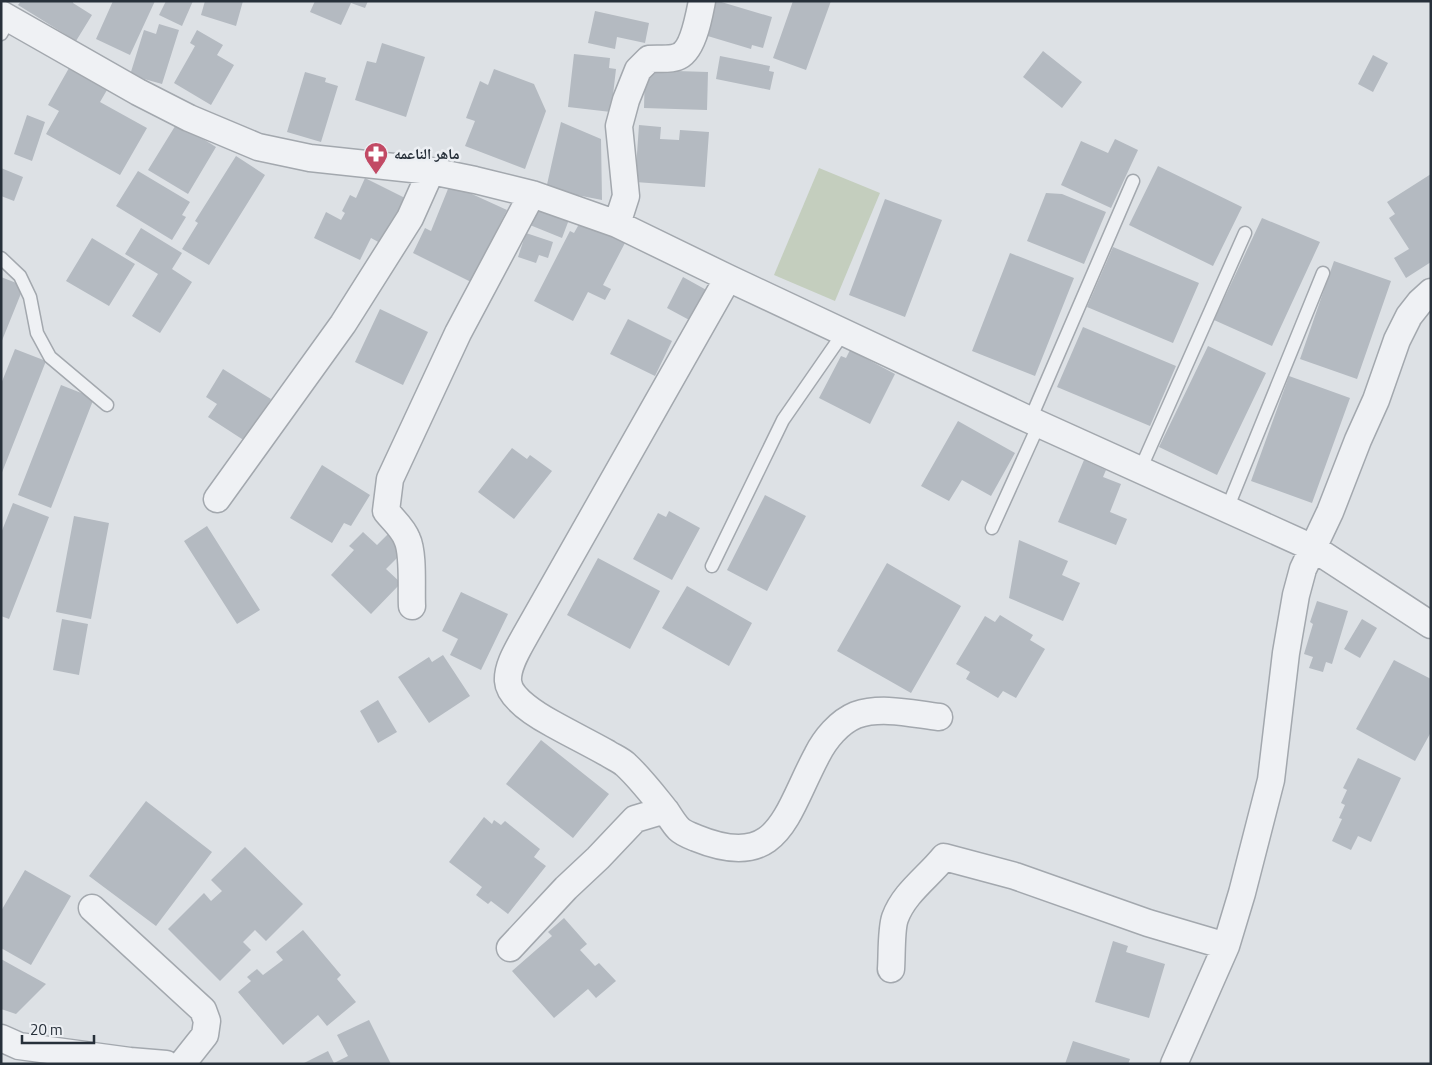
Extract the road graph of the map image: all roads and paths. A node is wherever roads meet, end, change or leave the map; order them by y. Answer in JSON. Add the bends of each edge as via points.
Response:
{"nodes":[{"id":1,"x":702,"y":1,"type":"edge"},
{"id":2,"x":4,"y":16,"type":"edge"},
{"id":3,"x":431,"y":171,"type":"junction"},
{"id":4,"x":1134,"y":181,"type":"dead end"},
{"id":5,"x":532,"y":194,"type":"junction"},
{"id":6,"x":617,"y":224,"type":"junction"},
{"id":7,"x":1245,"y":232,"type":"dead end"},
{"id":8,"x":1,"y":258,"type":"edge"},
{"id":9,"x":1323,"y":273,"type":"dead end"},
{"id":10,"x":728,"y":278,"type":"junction"},
{"id":11,"x":1431,"y":292,"type":"edge"},
{"id":12,"x":844,"y":332,"type":"junction"},
{"id":13,"x":107,"y":405,"type":"dead end"},
{"id":14,"x":1034,"y":422,"type":"junction"},
{"id":15,"x":1140,"y":470,"type":"junction"},
{"id":16,"x":217,"y":499,"type":"dead end"},
{"id":17,"x":1227,"y":509,"type":"junction"},
{"id":18,"x":992,"y":528,"type":"dead end"},
{"id":19,"x":1313,"y":548,"type":"junction"},
{"id":20,"x":712,"y":566,"type":"dead end"},
{"id":21,"x":412,"y":606,"type":"dead end"},
{"id":22,"x":1431,"y":625,"type":"edge"},
{"id":23,"x":939,"y":717,"type":"dead end"},
{"id":24,"x":665,"y":810,"type":"junction"},
{"id":25,"x":92,"y":908,"type":"dead end"},
{"id":26,"x":1226,"y":946,"type":"junction"},
{"id":27,"x":510,"y":948,"type":"dead end"},
{"id":28,"x":891,"y":969,"type":"dead end"},
{"id":29,"x":1,"y":1038,"type":"edge"},
{"id":30,"x":166,"y":1064,"type":"edge"},
{"id":31,"x":182,"y":1064,"type":"edge"},
{"id":32,"x":1174,"y":1064,"type":"edge"}],
"edges":[{"from":1,"to":6,"type":"street","via":[[695,32],[686,51],[678,57],[649,59],[638,70],[626,100],[619,126],[626,196]]},
{"from":2,"to":3,"type":"street","via":[[138,92],[258,147],[310,158]]},
{"from":3,"to":5,"type":"street"},
{"from":3,"to":16,"type":"street","via":[[410,218],[343,324]]},
{"from":4,"to":14,"type":"lane"},
{"from":5,"to":6,"type":"street"},
{"from":5,"to":21,"type":"street","via":[[458,333],[390,479],[386,511],[408,540]]},
{"from":6,"to":10,"type":"street"},
{"from":7,"to":15,"type":"lane"},
{"from":8,"to":13,"type":"lane","via":[[20,276],[30,297],[38,333],[50,357]]},
{"from":9,"to":17,"type":"lane"},
{"from":10,"to":12,"type":"street"},
{"from":10,"to":24,"type":"street","via":[[534,619],[508,674],[511,690],[528,708],[624,763]]},
{"from":11,"to":19,"type":"street","via":[[1408,316],[1396,340],[1376,400]]},
{"from":12,"to":14,"type":"street"},
{"from":12,"to":20,"type":"lane","via":[[783,420]]},
{"from":14,"to":15,"type":"street"},
{"from":14,"to":18,"type":"lane"},
{"from":15,"to":17,"type":"street"},
{"from":17,"to":19,"type":"street"},
{"from":19,"to":22,"type":"street"},
{"from":19,"to":26,"type":"street","via":[[1296,596],[1271,780]]},
{"from":23,"to":24,"type":"street","via":[[870,712],[840,725],[821,747],[780,826],[761,845],[730,848],[694,838],[680,830]]},
{"from":24,"to":27,"type":"street","via":[[635,819]]},
{"from":25,"to":31,"type":"street","via":[[203,1010],[207,1021],[205,1035]]},
{"from":26,"to":28,"type":"street","via":[[1148,923],[1015,876],[944,857],[908,894],[894,919]]},
{"from":26,"to":32,"type":"street"},
{"from":29,"to":30,"type":"street","via":[[19,1046]]}]}
